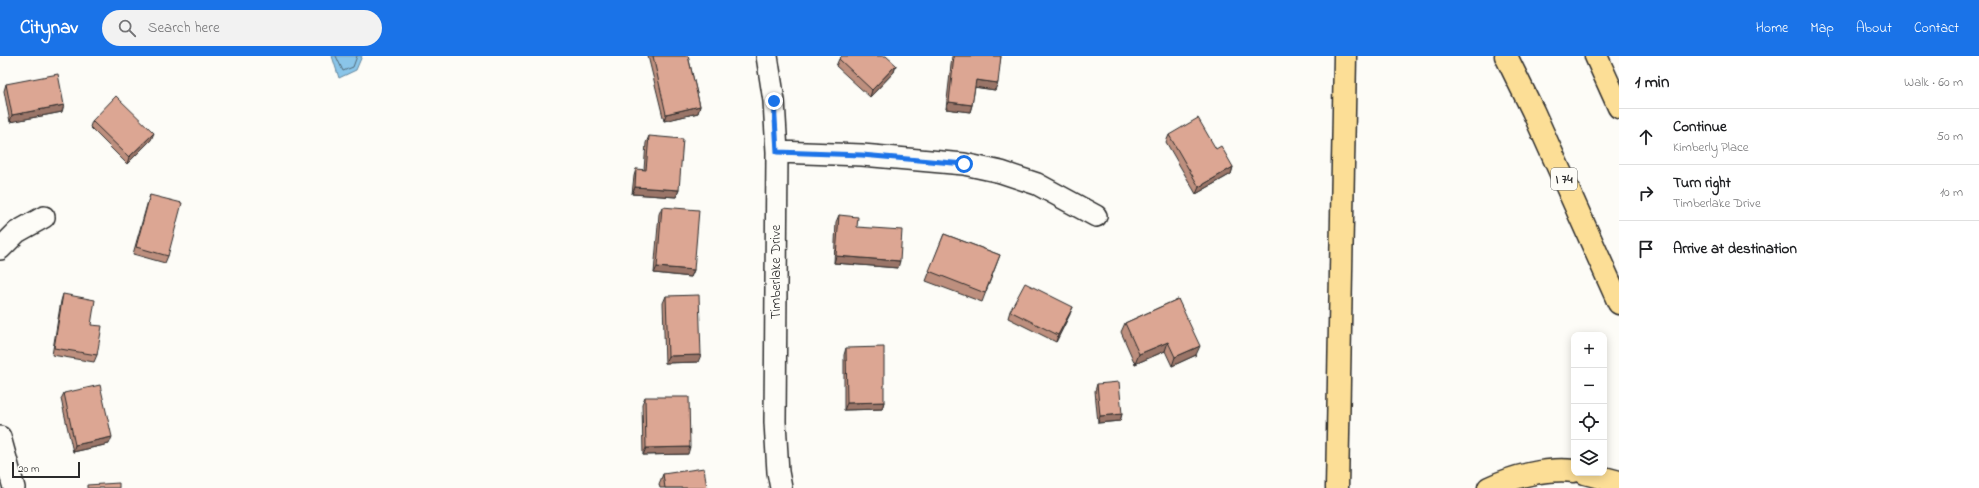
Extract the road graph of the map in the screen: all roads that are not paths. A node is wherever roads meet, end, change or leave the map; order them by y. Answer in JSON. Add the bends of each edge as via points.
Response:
{"nodes":[{"id":1,"x":767,"y":56,"type":"edge"},
{"id":2,"x":1345,"y":56,"type":"edge"},
{"id":3,"x":1506,"y":56,"type":"edge"},
{"id":4,"x":1596,"y":56,"type":"edge"},
{"id":5,"x":1619,"y":107,"type":"edge"},
{"id":6,"x":777,"y":152,"type":"junction"},
{"id":7,"x":1096,"y":216,"type":"dead end"},
{"id":8,"x":44,"y":217,"type":"dead end"},
{"id":9,"x":0,"y":249,"type":"edge"},
{"id":10,"x":1619,"y":303,"type":"edge"},
{"id":11,"x":0,"y":438,"type":"edge"},
{"id":12,"x":1571,"y":471,"type":"edge"},
{"id":13,"x":1596,"y":476,"type":"edge"},
{"id":14,"x":1619,"y":482,"type":"edge"},
{"id":15,"x":14,"y":488,"type":"edge"},
{"id":16,"x":780,"y":488,"type":"edge"},
{"id":17,"x":1337,"y":488,"type":"edge"},
{"id":18,"x":1489,"y":488,"type":"edge"}],
"edges":[{"from":1,"to":6,"type":"street","name":"Timberlake Drive","via":[[774,101]]},
{"from":2,"to":17,"type":"highway"},
{"from":3,"to":10,"type":"highway","number":"I 74"},
{"from":4,"to":5,"type":"highway"},
{"from":6,"to":7,"type":"street","via":[[862,155],[964,164],[1001,172],[1036,184]]},
{"from":6,"to":16,"type":"street","name":"Timberlake Drive","via":[[775,422]]},
{"from":8,"to":9,"type":"street","via":[[17,232]]},
{"from":11,"to":15,"type":"street"},
{"from":12,"to":18,"type":"highway","via":[[1521,476]]},
{"from":13,"to":14,"type":"highway"}]}
